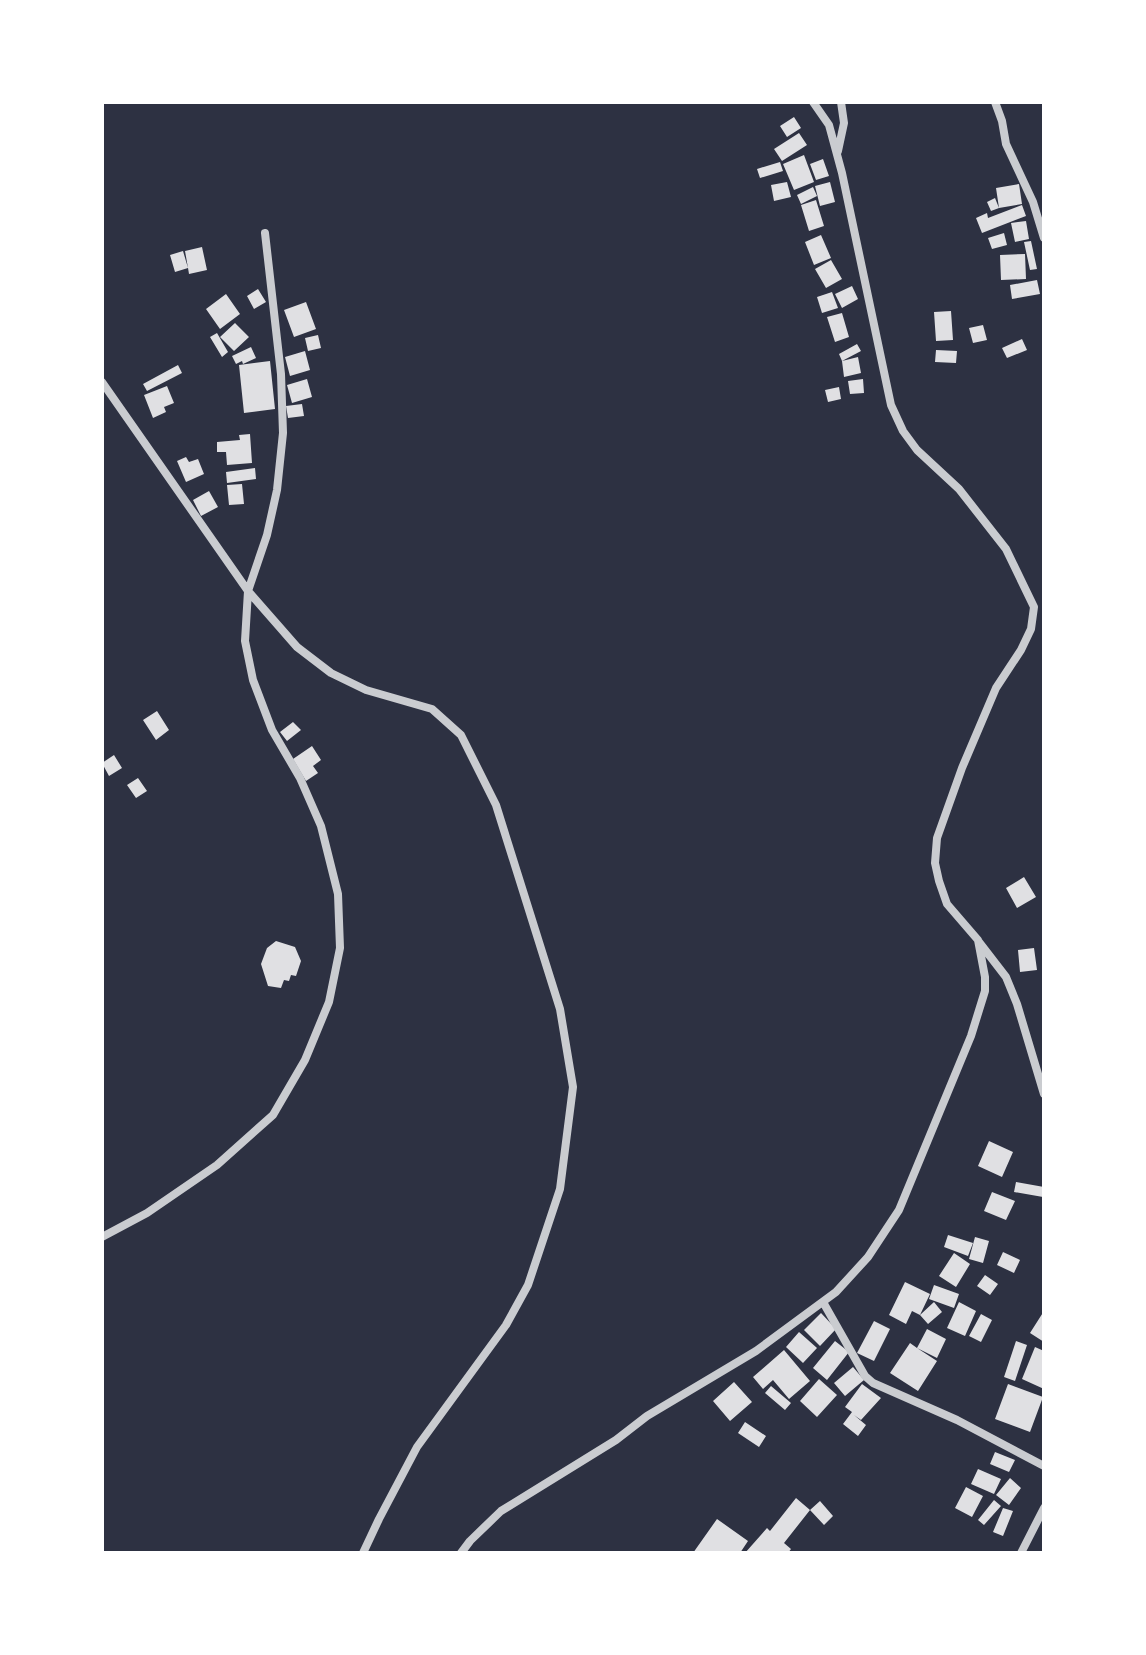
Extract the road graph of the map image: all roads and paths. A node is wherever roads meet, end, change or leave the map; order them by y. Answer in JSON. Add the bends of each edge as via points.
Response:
{"nodes":[{"id":1,"x":813,"y":102,"type":"edge"},
{"id":2,"x":841,"y":102,"type":"edge"},
{"id":3,"x":995,"y":102,"type":"edge"},
{"id":4,"x":837,"y":155,"type":"junction"},
{"id":5,"x":265,"y":233,"type":"dead end"},
{"id":6,"x":1044,"y":238,"type":"edge"},
{"id":7,"x":102,"y":382,"type":"edge"},
{"id":8,"x":248,"y":591,"type":"junction"},
{"id":9,"x":978,"y":940,"type":"junction"},
{"id":10,"x":1044,"y":1094,"type":"edge"},
{"id":11,"x":102,"y":1237,"type":"edge"},
{"id":12,"x":823,"y":1302,"type":"junction"},
{"id":13,"x":1044,"y":1466,"type":"edge"},
{"id":14,"x":1044,"y":1508,"type":"edge"},
{"id":15,"x":363,"y":1553,"type":"edge"},
{"id":16,"x":461,"y":1553,"type":"edge"},
{"id":17,"x":1021,"y":1553,"type":"edge"}],
"edges":[{"from":1,"to":4,"type":"street","via":[[829,125]]},
{"from":2,"to":4,"type":"street","via":[[844,123]]},
{"from":3,"to":6,"type":"street"},
{"from":4,"to":9,"type":"street","via":[[891,405],[917,450],[959,489],[1006,549],[1034,607],[1031,629],[996,688],[937,838],[935,863],[947,904]]},
{"from":5,"to":8,"type":"street","via":[[283,433],[277,490]]},
{"from":7,"to":8,"type":"street"},
{"from":8,"to":11,"type":"street","via":[[245,641],[253,680],[321,826],[338,894],[340,948],[329,1002],[305,1060],[273,1115],[217,1165]]},
{"from":8,"to":15,"type":"street","via":[[297,647],[331,673],[366,690],[432,709],[461,735],[501,820],[560,1009],[573,1087],[560,1189],[528,1285],[506,1325],[417,1447]]},
{"from":9,"to":10,"type":"street","via":[[1006,977]]},
{"from":9,"to":12,"type":"street","via":[[985,991],[923,1154],[899,1210],[868,1257]]},
{"from":12,"to":13,"type":"street","via":[[873,1383]]},
{"from":12,"to":16,"type":"street","via":[[756,1351],[501,1511]]},
{"from":14,"to":17,"type":"street"}]}
